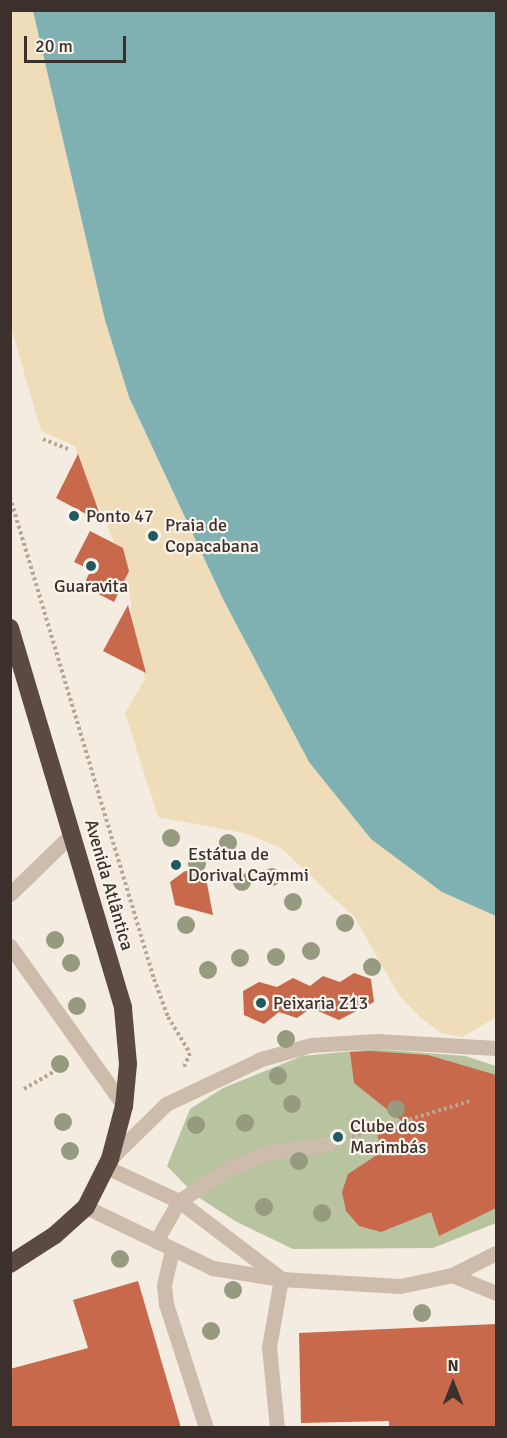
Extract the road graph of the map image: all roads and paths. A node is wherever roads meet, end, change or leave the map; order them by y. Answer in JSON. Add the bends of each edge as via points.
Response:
{"nodes":[{"id":1,"x":43,"y":439,"type":"dead end"},
{"id":2,"x":68,"y":449,"type":"dead end"},
{"id":3,"x":10,"y":628,"type":"edge"},
{"id":4,"x":72,"y":834,"type":"junction"},
{"id":5,"x":10,"y":894,"type":"edge"},
{"id":6,"x":10,"y":946,"type":"edge"},
{"id":7,"x":496,"y":1048,"type":"edge"},
{"id":8,"x":85,"y":1053,"type":"junction"},
{"id":9,"x":24,"y":1089,"type":"dead end"},
{"id":10,"x":470,"y":1101,"type":"dead end"},
{"id":11,"x":124,"y":1106,"type":"junction"},
{"id":12,"x":328,"y":1144,"type":"joint"},
{"id":13,"x":108,"y":1163,"type":"junction"},
{"id":14,"x":179,"y":1201,"type":"junction"},
{"id":15,"x":86,"y":1207,"type":"junction"},
{"id":16,"x":156,"y":1241,"type":"junction"},
{"id":17,"x":172,"y":1250,"type":"junction"},
{"id":18,"x":496,"y":1253,"type":"edge"},
{"id":19,"x":10,"y":1264,"type":"edge"},
{"id":20,"x":452,"y":1275,"type":"junction"},
{"id":21,"x":281,"y":1279,"type":"junction"},
{"id":22,"x":496,"y":1293,"type":"edge"},
{"id":23,"x":206,"y":1428,"type":"edge"},
{"id":24,"x":277,"y":1428,"type":"edge"}],
"edges":[{"from":1,"to":2,"type":"path"},
{"from":3,"to":4,"type":"highway","name":"Avenida Atlântica"},
{"from":4,"to":5,"type":"lane"},
{"from":4,"to":11,"type":"highway","name":"Avenida Atlântica","via":[[123,1008],[128,1064]]},
{"from":6,"to":8,"type":"lane"},
{"from":7,"to":13,"type":"lane","via":[[377,1041],[301,1047],[261,1059],[166,1104]]},
{"from":8,"to":9,"type":"path"},
{"from":8,"to":11,"type":"lane"},
{"from":10,"to":12,"type":"path"},
{"from":11,"to":13,"type":"highway","name":"Avenida Atlântica"},
{"from":12,"to":14,"type":"lane","via":[[252,1157],[216,1175]]},
{"from":13,"to":14,"type":"lane"},
{"from":13,"to":15,"type":"highway","name":"Avenida Atlântica"},
{"from":14,"to":16,"type":"lane"},
{"from":14,"to":21,"type":"lane"},
{"from":15,"to":16,"type":"lane"},
{"from":15,"to":19,"type":"highway","via":[[56,1235]]},
{"from":16,"to":17,"type":"lane"},
{"from":17,"to":21,"type":"lane","via":[[213,1269]]},
{"from":17,"to":23,"type":"lane","via":[[164,1285],[166,1304]]},
{"from":18,"to":20,"type":"lane"},
{"from":20,"to":21,"type":"lane","via":[[400,1286]]},
{"from":20,"to":22,"type":"lane"},
{"from":21,"to":24,"type":"lane","via":[[268,1347]]}]}
